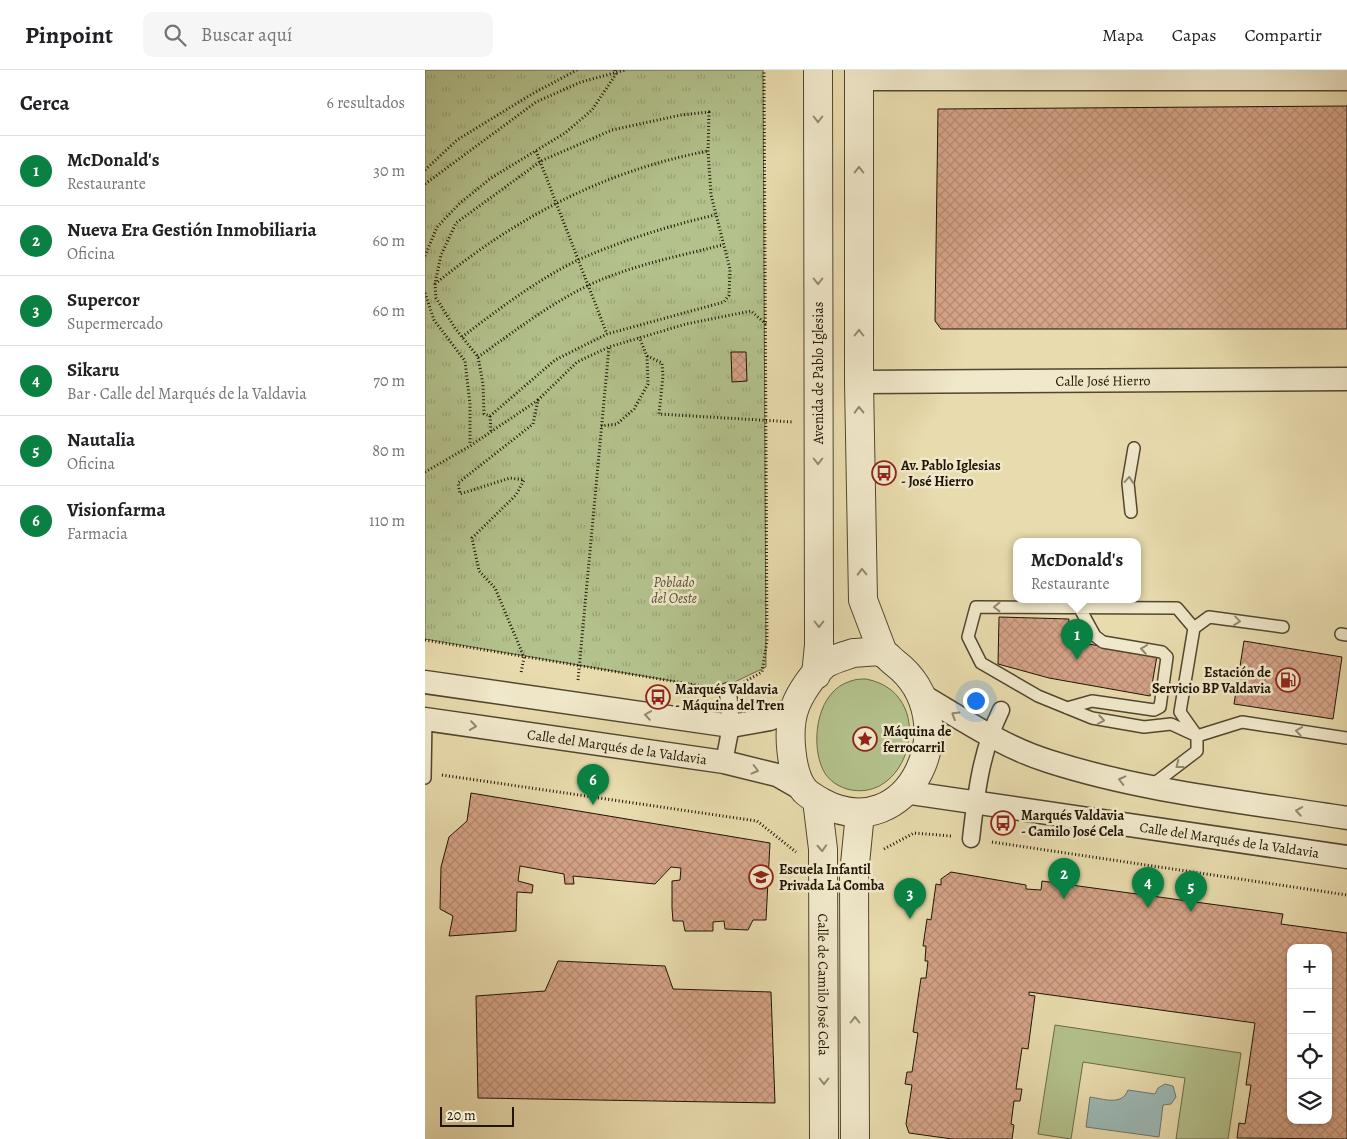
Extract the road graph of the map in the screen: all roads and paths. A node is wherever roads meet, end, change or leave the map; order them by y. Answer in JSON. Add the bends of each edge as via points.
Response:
{"nodes":[{"id":1,"x":577,"y":70,"type":"edge"},
{"id":2,"x":625,"y":70,"type":"edge"},
{"id":3,"x":764,"y":70,"type":"edge"},
{"id":4,"x":818,"y":70,"type":"edge"},
{"id":5,"x":615,"y":72,"type":"edge"},
{"id":6,"x":859,"y":74,"type":"edge"},
{"id":7,"x":1192,"y":74,"type":"edge"},
{"id":8,"x":1347,"y":79,"type":"edge"},
{"id":9,"x":535,"y":151,"type":"junction"},
{"id":10,"x":708,"y":151,"type":"junction"},
{"id":11,"x":541,"y":161,"type":"junction"},
{"id":12,"x":425,"y":170,"type":"edge"},
{"id":13,"x":425,"y":184,"type":"edge"},
{"id":14,"x":557,"y":202,"type":"junction"},
{"id":15,"x":715,"y":215,"type":"junction"},
{"id":16,"x":722,"y":245,"type":"junction"},
{"id":17,"x":425,"y":256,"type":"edge"},
{"id":18,"x":579,"y":260,"type":"junction"},
{"id":19,"x":435,"y":284,"type":"junction"},
{"id":20,"x":589,"y":285,"type":"junction"},
{"id":21,"x":425,"y":293,"type":"edge"},
{"id":22,"x":766,"y":324,"type":"junction"},
{"id":23,"x":768,"y":329,"type":"dead end"},
{"id":24,"x":607,"y":334,"type":"junction"},
{"id":25,"x":639,"y":336,"type":"junction"},
{"id":26,"x":462,"y":337,"type":"junction"},
{"id":27,"x":609,"y":347,"type":"junction"},
{"id":28,"x":647,"y":356,"type":"junction"},
{"id":29,"x":478,"y":357,"type":"junction"},
{"id":30,"x":1347,"y":379,"type":"edge"},
{"id":31,"x":859,"y":382,"type":"junction"},
{"id":32,"x":538,"y":400,"type":"junction"},
{"id":33,"x":490,"y":416,"type":"junction"},
{"id":34,"x":766,"y":422,"type":"junction"},
{"id":35,"x":818,"y":422,"type":"junction"},
{"id":36,"x":601,"y":426,"type":"junction"},
{"id":37,"x":491,"y":432,"type":"junction"},
{"id":38,"x":470,"y":446,"type":"junction"},
{"id":39,"x":1134,"y":448,"type":"dead end"},
{"id":40,"x":425,"y":472,"type":"edge"},
{"id":41,"x":1131,"y":512,"type":"dead end"},
{"id":42,"x":1079,"y":607,"type":"junction"},
{"id":43,"x":1283,"y":627,"type":"dead end"},
{"id":44,"x":1194,"y":628,"type":"junction"},
{"id":45,"x":425,"y":640,"type":"edge"},
{"id":46,"x":883,"y":653,"type":"junction"},
{"id":47,"x":524,"y":657,"type":"junction"},
{"id":48,"x":579,"y":666,"type":"junction"},
{"id":49,"x":816,"y":675,"type":"junction"},
{"id":50,"x":425,"y":682,"type":"edge"},
{"id":51,"x":728,"y":690,"type":"junction"},
{"id":52,"x":518,"y":696,"type":"junction"},
{"id":53,"x":923,"y":696,"type":"junction"},
{"id":54,"x":575,"y":704,"type":"junction"},
{"id":55,"x":795,"y":708,"type":"junction"},
{"id":56,"x":1067,"y":708,"type":"junction"},
{"id":57,"x":1001,"y":710,"type":"dead end"},
{"id":58,"x":426,"y":719,"type":"edge"},
{"id":59,"x":731,"y":726,"type":"junction"},
{"id":60,"x":988,"y":736,"type":"junction"},
{"id":61,"x":1197,"y":736,"type":"junction"},
{"id":62,"x":1347,"y":738,"type":"edge"},
{"id":63,"x":724,"y":762,"type":"junction"},
{"id":64,"x":425,"y":772,"type":"edge"},
{"id":65,"x":425,"y":778,"type":"edge"},
{"id":66,"x":1150,"y":787,"type":"junction"},
{"id":67,"x":904,"y":792,"type":"junction"},
{"id":68,"x":811,"y":795,"type":"junction"},
{"id":69,"x":975,"y":803,"type":"junction"},
{"id":70,"x":859,"y":813,"type":"junction"},
{"id":71,"x":1347,"y":818,"type":"edge"},
{"id":72,"x":971,"y":839,"type":"junction"},
{"id":73,"x":1347,"y":857,"type":"edge"},
{"id":74,"x":823,"y":859,"type":"junction"},
{"id":75,"x":855,"y":859,"type":"junction"},
{"id":76,"x":1347,"y":895,"type":"edge"},
{"id":77,"x":824,"y":1139,"type":"edge"},
{"id":78,"x":855,"y":1139,"type":"edge"}],
"edges":[{"from":1,"to":12,"type":"path","via":[[457,140]]},
{"from":2,"to":5,"type":"path"},
{"from":3,"to":22,"type":"path"},
{"from":4,"to":35,"type":"street","name":"Avenida de Pablo Iglesias","one_way":true},
{"from":5,"to":9,"type":"path","via":[[592,110],[565,133]]},
{"from":5,"to":13,"type":"path","via":[[581,82],[536,102]]},
{"from":6,"to":7,"type":"street"},
{"from":31,"to":6,"type":"street","one_way":true},
{"from":7,"to":8,"type":"street"},
{"from":9,"to":11,"type":"path"},
{"from":9,"to":17,"type":"path","via":[[491,178],[459,203],[437,227]]},
{"from":10,"to":11,"type":"path","via":[[709,112],[612,130]]},
{"from":10,"to":14,"type":"path","via":[[648,165]]},
{"from":10,"to":15,"type":"path"},
{"from":11,"to":14,"type":"path"},
{"from":11,"to":19,"type":"path","via":[[456,223],[441,255]]},
{"from":14,"to":18,"type":"path"},
{"from":14,"to":19,"type":"path","via":[[503,232]]},
{"from":15,"to":16,"type":"path"},
{"from":15,"to":18,"type":"path","via":[[661,228]]},
{"from":16,"to":20,"type":"path","via":[[618,273]]},
{"from":16,"to":24,"type":"path","via":[[730,269],[729,295],[724,302]]},
{"from":18,"to":20,"type":"path"},
{"from":18,"to":26,"type":"path","via":[[529,289]]},
{"from":19,"to":26,"type":"path","via":[[436,298]]},
{"from":20,"to":24,"type":"path"},
{"from":20,"to":29,"type":"path"},
{"from":21,"to":38,"type":"path","via":[[434,320],[465,360]]},
{"from":22,"to":23,"type":"path"},
{"from":22,"to":25,"type":"path","via":[[751,311]]},
{"from":22,"to":34,"type":"path"},
{"from":24,"to":33,"type":"path","via":[[555,360]]},
{"from":25,"to":27,"type":"path"},
{"from":25,"to":28,"type":"path"},
{"from":26,"to":29,"type":"path"},
{"from":27,"to":32,"type":"path","via":[[577,362]]},
{"from":27,"to":36,"type":"path"},
{"from":28,"to":34,"type":"path","via":[[662,363],[659,414]]},
{"from":28,"to":36,"type":"path","via":[[648,384],[634,409],[617,424]]},
{"from":29,"to":33,"type":"path","via":[[485,414]]},
{"from":30,"to":31,"type":"street","name":"Calle José Hierro"},
{"from":46,"to":31,"type":"street","one_way":true,"via":[[863,600]]},
{"from":32,"to":37,"type":"path"},
{"from":32,"to":47,"type":"path","via":[[533,424],[458,484],[460,494],[509,478],[524,480],[516,495],[472,538],[479,572],[495,588]]},
{"from":33,"to":37,"type":"path"},
{"from":34,"to":35,"type":"path"},
{"from":34,"to":51,"type":"path","via":[[767,641],[762,672]]},
{"from":35,"to":49,"type":"street","name":"Avenida de Pablo Iglesias","one_way":true,"via":[[819,645]]},
{"from":36,"to":48,"type":"path"},
{"from":37,"to":38,"type":"path"},
{"from":38,"to":40,"type":"path"},
{"from":41,"to":39,"type":"lane","one_way":true,"via":[[1128,483]]},
{"from":42,"to":44,"type":"lane","via":[[1177,608]]},
{"from":56,"to":42,"type":"lane","one_way":true,"via":[[1092,701],[1154,710],[1160,708],[1167,657],[1162,652],[1103,642],[1095,636]]},
{"from":42,"to":56,"type":"lane","one_way":true,"via":[[976,606],[968,637],[981,663],[1038,696]]},
{"from":44,"to":43,"type":"lane","one_way":true,"via":[[1209,617]]},
{"from":44,"to":61,"type":"lane","via":[[1180,712]]},
{"from":45,"to":47,"type":"path"},
{"from":46,"to":49,"type":"street","via":[[853,653],[826,664]]},
{"from":46,"to":53,"type":"street","via":[[906,672]]},
{"from":47,"to":48,"type":"path"},
{"from":47,"to":52,"type":"path"},
{"from":48,"to":51,"type":"path"},
{"from":48,"to":54,"type":"path"},
{"from":49,"to":55,"type":"street"},
{"from":50,"to":52,"type":"street"},
{"from":51,"to":59,"type":"street"},
{"from":52,"to":54,"type":"street"},
{"from":60,"to":53,"type":"street","one_way":true},
{"from":53,"to":67,"type":"street","via":[[929,722],[927,750],[922,766]]},
{"from":59,"to":54,"type":"street","one_way":true},
{"from":55,"to":59,"type":"street","via":[[770,719]]},
{"from":55,"to":68,"type":"street","via":[[791,727],[792,756]]},
{"from":56,"to":61,"type":"lane","one_way":true,"via":[[1092,718],[1144,727],[1171,724]]},
{"from":57,"to":60,"type":"street"},
{"from":58,"to":63,"type":"street","name":"Calle del Marqués de la Valdavia","one_way":true},
{"from":58,"to":64,"type":"lane"},
{"from":59,"to":63,"type":"street"},
{"from":66,"to":60,"type":"street","one_way":true,"via":[[1047,761]]},
{"from":60,"to":69,"type":"street"},
{"from":62,"to":61,"type":"lane","one_way":true,"via":[[1242,722]]},
{"from":61,"to":66,"type":"lane","one_way":true,"via":[[1197,750]]},
{"from":63,"to":68,"type":"street","name":"Calle del Marqués de la Valdavia","one_way":true,"via":[[777,775]]},
{"from":64,"to":65,"type":"lane"},
{"from":64,"to":74,"type":"path","via":[[757,821],[799,854]]},
{"from":71,"to":66,"type":"street","one_way":true},
{"from":67,"to":69,"type":"street","name":"Calle del Marqués de la Valdavia"},
{"from":67,"to":70,"type":"street","via":[[884,806]]},
{"from":68,"to":70,"type":"street","via":[[838,809]]},
{"from":68,"to":74,"type":"street","name":"Calle de Camilo José Cela","one_way":true},
{"from":69,"to":72,"type":"street"},
{"from":69,"to":73,"type":"street","name":"Calle del Marqués de la Valdavia"},
{"from":70,"to":75,"type":"street"},
{"from":72,"to":75,"type":"path","via":[[914,833],[872,858]]},
{"from":72,"to":76,"type":"path"},
{"from":74,"to":77,"type":"street","name":"Calle de Camilo José Cela","one_way":true},
{"from":78,"to":75,"type":"street","one_way":true}]}
